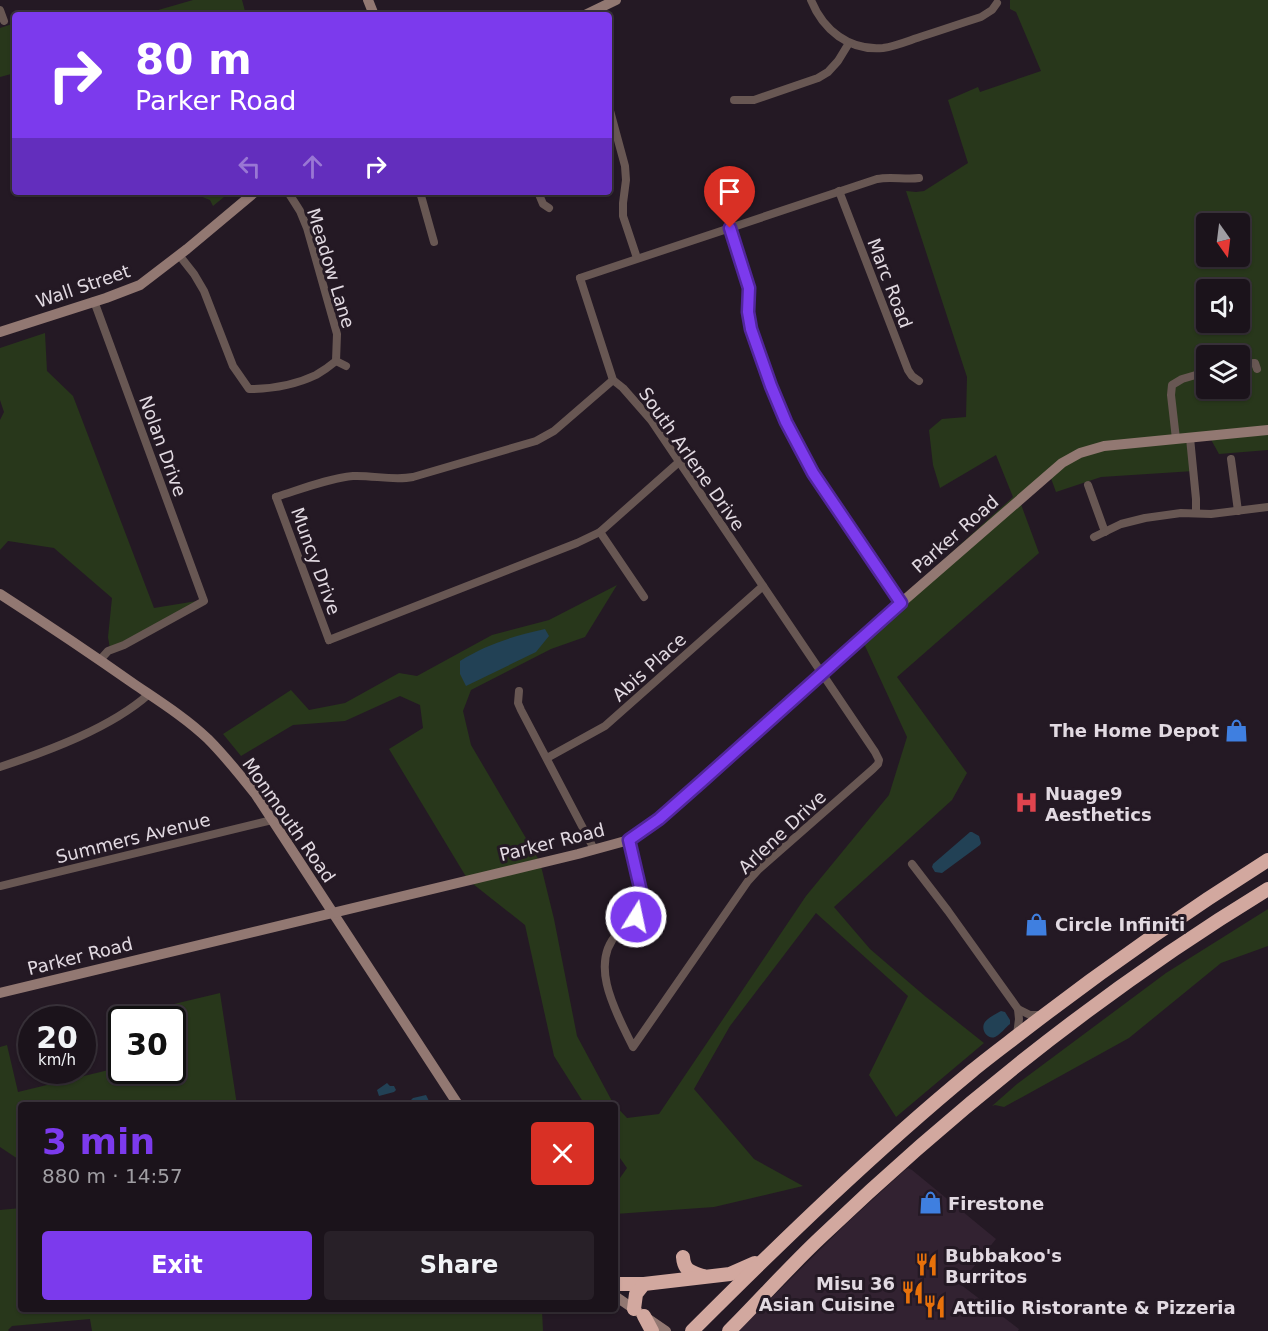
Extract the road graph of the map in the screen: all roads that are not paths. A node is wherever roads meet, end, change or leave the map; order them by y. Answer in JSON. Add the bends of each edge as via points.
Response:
{"nodes":[{"id":1,"x":616,"y":0,"type":"edge"},
{"id":2,"x":811,"y":0,"type":"edge"},
{"id":3,"x":997,"y":3,"type":"dead end"},
{"id":4,"x":0,"y":10,"type":"edge"},
{"id":5,"x":591,"y":12,"type":"edge"},
{"id":6,"x":4,"y":21,"type":"dead end"},
{"id":7,"x":849,"y":43,"type":"junction"},
{"id":8,"x":734,"y":100,"type":"dead end"},
{"id":9,"x":612,"y":118,"type":"edge"},
{"id":10,"x":919,"y":178,"type":"dead end"},
{"id":11,"x":839,"y":191,"type":"junction"},
{"id":12,"x":251,"y":195,"type":"edge"},
{"id":13,"x":290,"y":195,"type":"edge"},
{"id":14,"x":421,"y":195,"type":"edge"},
{"id":15,"x":539,"y":195,"type":"edge"},
{"id":16,"x":549,"y":208,"type":"dead end"},
{"id":17,"x":730,"y":228,"type":"junction"},
{"id":18,"x":434,"y":242,"type":"dead end"},
{"id":19,"x":179,"y":255,"type":"junction"},
{"id":20,"x":637,"y":258,"type":"junction"},
{"id":21,"x":94,"y":301,"type":"junction"},
{"id":22,"x":0,"y":332,"type":"edge"},
{"id":23,"x":336,"y":361,"type":"junction"},
{"id":24,"x":1250,"y":363,"type":"edge"},
{"id":25,"x":346,"y":366,"type":"dead end"},
{"id":26,"x":1257,"y":369,"type":"dead end"},
{"id":27,"x":1196,"y":375,"type":"edge"},
{"id":28,"x":613,"y":380,"type":"junction"},
{"id":29,"x":919,"y":381,"type":"dead end"},
{"id":30,"x":1268,"y":430,"type":"edge"},
{"id":31,"x":1190,"y":438,"type":"junction"},
{"id":32,"x":1176,"y":439,"type":"junction"},
{"id":33,"x":1231,"y":459,"type":"dead end"},
{"id":34,"x":679,"y":462,"type":"junction"},
{"id":35,"x":1088,"y":485,"type":"dead end"},
{"id":36,"x":1268,"y":507,"type":"edge"},
{"id":37,"x":1238,"y":511,"type":"junction"},
{"id":38,"x":1196,"y":513,"type":"junction"},
{"id":39,"x":600,"y":532,"type":"junction"},
{"id":40,"x":1105,"y":532,"type":"junction"},
{"id":41,"x":1094,"y":537,"type":"dead end"},
{"id":42,"x":763,"y":586,"type":"junction"},
{"id":43,"x":0,"y":594,"type":"edge"},
{"id":44,"x":644,"y":597,"type":"dead end"},
{"id":45,"x":901,"y":603,"type":"junction"},
{"id":46,"x":329,"y":640,"type":"junction"},
{"id":47,"x":325,"y":649,"type":"dead end"},
{"id":48,"x":100,"y":660,"type":"junction"},
{"id":49,"x":822,"y":675,"type":"junction"},
{"id":50,"x":519,"y":691,"type":"dead end"},
{"id":51,"x":149,"y":694,"type":"junction"},
{"id":52,"x":547,"y":758,"type":"junction"},
{"id":53,"x":0,"y":767,"type":"edge"},
{"id":54,"x":272,"y":820,"type":"junction"},
{"id":55,"x":629,"y":840,"type":"junction"},
{"id":56,"x":594,"y":849,"type":"junction"},
{"id":57,"x":1268,"y":860,"type":"edge"},
{"id":58,"x":912,"y":864,"type":"dead end"},
{"id":59,"x":0,"y":885,"type":"edge"},
{"id":60,"x":1268,"y":889,"type":"edge"},
{"id":61,"x":333,"y":912,"type":"junction"},
{"id":62,"x":0,"y":993,"type":"edge"},
{"id":63,"x":1018,"y":1009,"type":"junction"},
{"id":64,"x":1044,"y":1015,"type":"junction"},
{"id":65,"x":1016,"y":1037,"type":"junction"},
{"id":66,"x":456,"y":1102,"type":"edge"},
{"id":67,"x":683,"y":1257,"type":"dead end"},
{"id":68,"x":765,"y":1258,"type":"junction"},
{"id":69,"x":705,"y":1277,"type":"junction"},
{"id":70,"x":618,"y":1284,"type":"edge"},
{"id":71,"x":644,"y":1284,"type":"junction"},
{"id":72,"x":618,"y":1298,"type":"edge"},
{"id":73,"x":639,"y":1313,"type":"junction"},
{"id":74,"x":731,"y":1330,"type":"edge"},
{"id":75,"x":652,"y":1331,"type":"edge"},
{"id":76,"x":666,"y":1331,"type":"edge"},
{"id":77,"x":692,"y":1331,"type":"edge"}],
"edges":[{"from":1,"to":5,"type":"street"},
{"from":2,"to":7,"type":"street","via":[[825,25]]},
{"from":3,"to":7,"type":"street","via":[[981,17],[891,46],[873,48]]},
{"from":4,"to":6,"type":"street"},
{"from":7,"to":8,"type":"street","via":[[838,61],[818,78],[754,100]]},
{"from":9,"to":20,"type":"street","via":[[625,166],[623,216]]},
{"from":10,"to":11,"type":"street","name":"South Arlene Drive","via":[[881,178]]},
{"from":11,"to":17,"type":"street","name":"South Arlene Drive"},
{"from":11,"to":29,"type":"street","name":"Marc Road","via":[[908,370]]},
{"from":12,"to":19,"type":"street","name":"Wall Street"},
{"from":13,"to":23,"type":"street","name":"Meadow Lane","via":[[307,228],[337,334]]},
{"from":14,"to":18,"type":"street"},
{"from":15,"to":16,"type":"street"},
{"from":17,"to":20,"type":"street","name":"South Arlene Drive"},
{"from":17,"to":45,"type":"street","via":[[749,288],[751,329],[786,422],[813,473]]},
{"from":19,"to":21,"type":"street","name":"Wall Street","via":[[140,285]]},
{"from":19,"to":23,"type":"street","via":[[200,284],[246,392],[309,378]]},
{"from":20,"to":28,"type":"street","name":"South Arlene Drive","via":[[576,276]]},
{"from":21,"to":22,"type":"street","name":"Wall Street"},
{"from":21,"to":48,"type":"street","name":"Nolan Drive","via":[[204,601],[108,651]]},
{"from":23,"to":25,"type":"street"},
{"from":24,"to":26,"type":"street","via":[[1255,363]]},
{"from":27,"to":32,"type":"street","via":[[1172,385]]},
{"from":28,"to":34,"type":"street","name":"South Arlene Drive","via":[[651,420]]},
{"from":28,"to":46,"type":"street","name":"Muncy Drive","via":[[554,431],[536,441],[414,477],[348,477],[273,496]]},
{"from":30,"to":31,"type":"street","name":"Parker Road"},
{"from":31,"to":32,"type":"street","name":"Parker Road"},
{"from":31,"to":38,"type":"street"},
{"from":32,"to":45,"type":"street","name":"Parker Road","via":[[1104,446],[1062,463]]},
{"from":33,"to":37,"type":"street"},
{"from":34,"to":39,"type":"street","name":"Muncy Drive"},
{"from":34,"to":42,"type":"street","name":"South Arlene Drive"},
{"from":35,"to":40,"type":"street"},
{"from":36,"to":37,"type":"street"},
{"from":37,"to":38,"type":"street"},
{"from":38,"to":40,"type":"street","via":[[1145,518]]},
{"from":39,"to":44,"type":"street"},
{"from":39,"to":46,"type":"street","name":"Muncy Drive"},
{"from":40,"to":41,"type":"street"},
{"from":42,"to":49,"type":"street","name":"South Arlene Drive"},
{"from":42,"to":52,"type":"street","name":"Abis Place","via":[[605,726]]},
{"from":43,"to":48,"type":"street","name":"Monmouth Road"},
{"from":45,"to":49,"type":"street","name":"Parker Road"},
{"from":46,"to":47,"type":"street"},
{"from":48,"to":51,"type":"street","name":"Monmouth Road"},
{"from":49,"to":55,"type":"street","name":"Parker Road","via":[[659,819]]},
{"from":49,"to":55,"type":"street","name":"Arlene Drive","via":[[875,752],[878,764],[748,881],[633,1047],[610,995],[604,966],[613,939],[641,910],[642,896]]},
{"from":50,"to":52,"type":"street","via":[[521,710]]},
{"from":51,"to":53,"type":"street","via":[[130,710],[92,729]]},
{"from":51,"to":54,"type":"street","name":"Monmouth Road","via":[[208,740],[245,781]]},
{"from":52,"to":56,"type":"street"},
{"from":54,"to":59,"type":"street","name":"Summers Avenue"},
{"from":54,"to":61,"type":"street","name":"Monmouth Road"},
{"from":55,"to":56,"type":"street","name":"Parker Road"},
{"from":56,"to":61,"type":"street","name":"Parker Road"},
{"from":57,"to":64,"type":"highway","via":[[1154,935]]},
{"from":58,"to":63,"type":"street"},
{"from":60,"to":74,"type":"highway","via":[[1125,984],[980,1095],[822,1236]]},
{"from":61,"to":62,"type":"street","name":"Parker Road"},
{"from":61,"to":66,"type":"street","name":"Monmouth Road"},
{"from":63,"to":64,"type":"street","via":[[1030,1015]]},
{"from":63,"to":65,"type":"street"},
{"from":64,"to":65,"type":"highway"},
{"from":65,"to":68,"type":"highway","via":[[885,1145]]},
{"from":67,"to":69,"type":"highway","via":[[686,1268]]},
{"from":68,"to":69,"type":"highway","via":[[730,1274]]},
{"from":68,"to":77,"type":"highway"},
{"from":69,"to":71,"type":"highway"},
{"from":70,"to":71,"type":"highway"},
{"from":71,"to":73,"type":"highway","via":[[636,1294]]},
{"from":72,"to":73,"type":"street"},
{"from":73,"to":75,"type":"highway"},
{"from":73,"to":76,"type":"street"}]}
